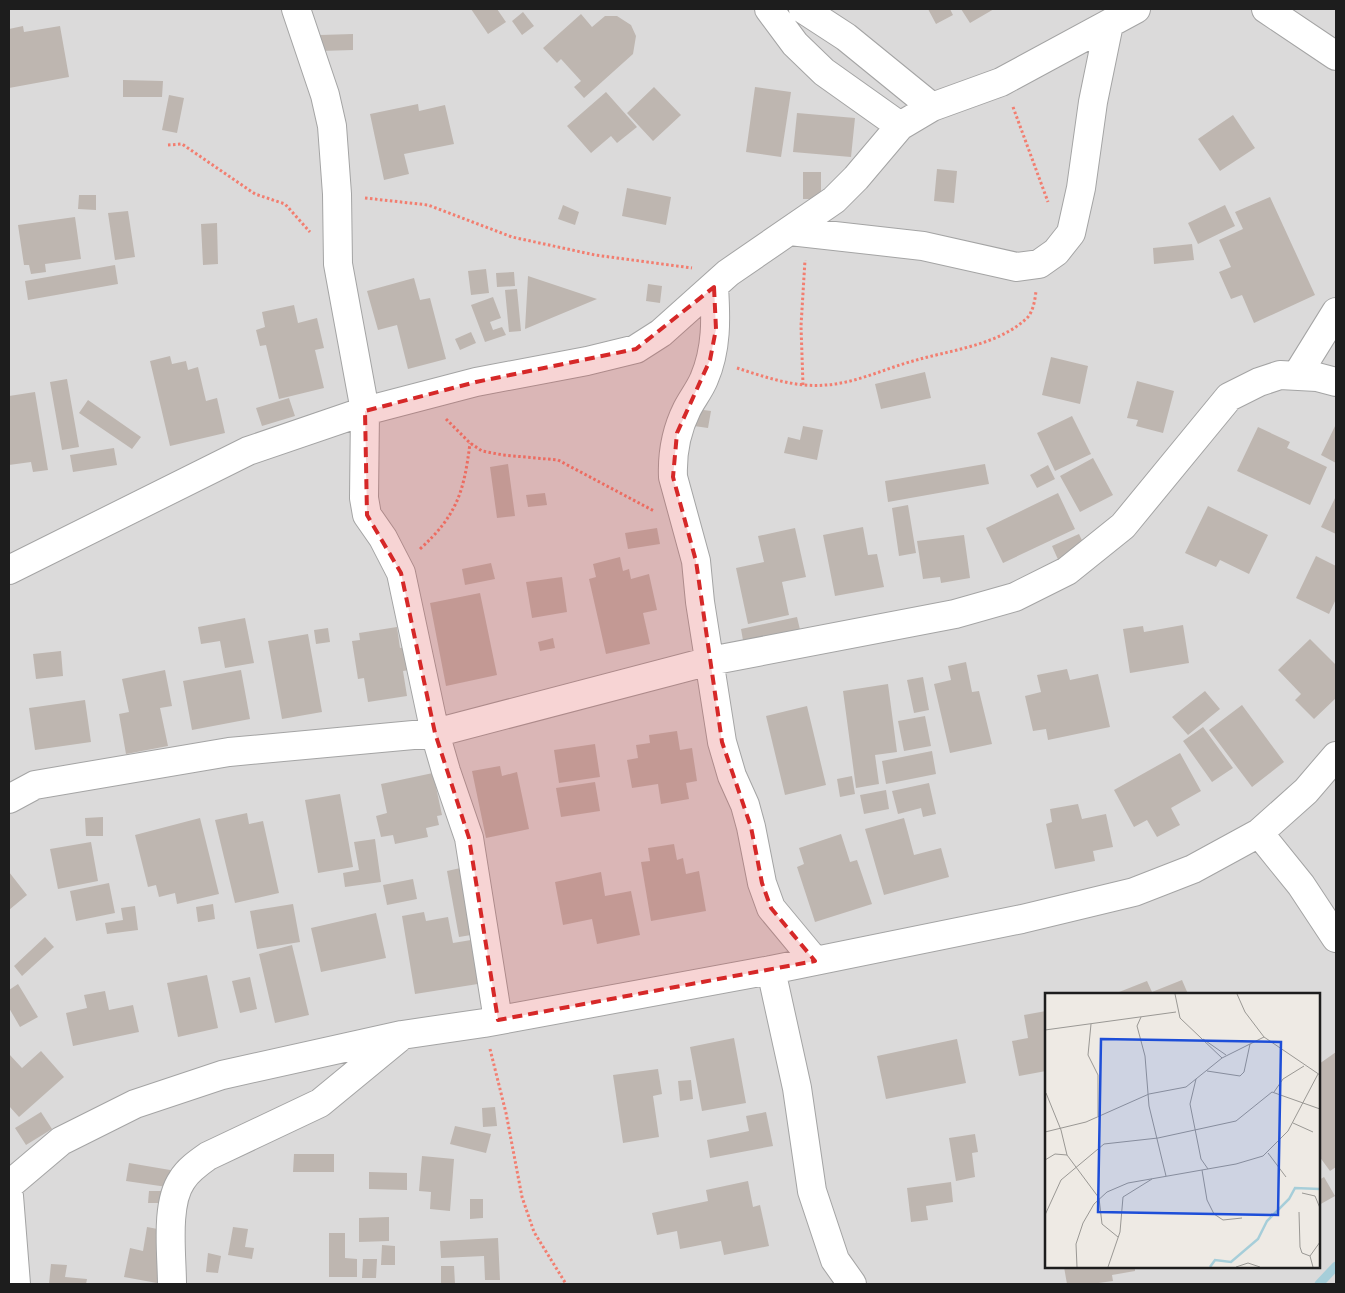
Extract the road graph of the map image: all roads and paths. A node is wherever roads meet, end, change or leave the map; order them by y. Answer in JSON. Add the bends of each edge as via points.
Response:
{"nodes":[{"id":1,"x":296,"y":9,"type":"edge"},
{"id":2,"x":769,"y":9,"type":"edge"},
{"id":3,"x":803,"y":9,"type":"edge"},
{"id":4,"x":1136,"y":9,"type":"edge"},
{"id":5,"x":1266,"y":9,"type":"edge"},
{"id":6,"x":1109,"y":24,"type":"junction"},
{"id":7,"x":1336,"y":56,"type":"edge"},
{"id":8,"x":1001,"y":82,"type":"junction"},
{"id":9,"x":932,"y":107,"type":"junction"},
{"id":10,"x":900,"y":126,"type":"junction"},
{"id":11,"x":168,"y":145,"type":"dead end"},
{"id":12,"x":338,"y":194,"type":"junction"},
{"id":13,"x":798,"y":233,"type":"junction"},
{"id":14,"x":1071,"y":233,"type":"junction"},
{"id":15,"x":337,"y":249,"type":"junction"},
{"id":16,"x":1040,"y":264,"type":"junction"},
{"id":17,"x":721,"y":280,"type":"junction"},
{"id":18,"x":1336,"y":312,"type":"edge"},
{"id":19,"x":710,"y":360,"type":"junction"},
{"id":20,"x":1297,"y":375,"type":"junction"},
{"id":21,"x":1336,"y":382,"type":"edge"},
{"id":22,"x":803,"y":385,"type":"junction"},
{"id":23,"x":426,"y":397,"type":"junction"},
{"id":24,"x":365,"y":411,"type":"junction"},
{"id":25,"x":470,"y":443,"type":"junction"},
{"id":26,"x":659,"y":516,"type":"dead end"},
{"id":27,"x":9,"y":570,"type":"edge"},
{"id":28,"x":401,"y":573,"type":"junction"},
{"id":29,"x":710,"y":661,"type":"junction"},
{"id":30,"x":436,"y":733,"type":"junction"},
{"id":31,"x":1336,"y":756,"type":"edge"},
{"id":32,"x":9,"y":799,"type":"edge"},
{"id":33,"x":1259,"y":833,"type":"junction"},
{"id":34,"x":1336,"y":938,"type":"edge"},
{"id":35,"x":815,"y":961,"type":"junction"},
{"id":36,"x":771,"y":970,"type":"junction"},
{"id":37,"x":491,"y":1021,"type":"junction"},
{"id":38,"x":402,"y":1035,"type":"junction"},
{"id":39,"x":9,"y":1186,"type":"edge"},
{"id":40,"x":9,"y":1196,"type":"edge"},
{"id":41,"x":16,"y":1284,"type":"edge"},
{"id":42,"x":172,"y":1284,"type":"edge"},
{"id":43,"x":566,"y":1284,"type":"edge"},
{"id":44,"x":852,"y":1284,"type":"edge"}],
"edges":[{"from":1,"to":12,"type":"street","via":[[325,95],[332,126]]},
{"from":2,"to":10,"type":"street","via":[[795,44],[824,72]]},
{"from":3,"to":9,"type":"street","via":[[846,37]]},
{"from":4,"to":6,"type":"street"},
{"from":5,"to":7,"type":"street"},
{"from":6,"to":8,"type":"street"},
{"from":6,"to":14,"type":"street"},
{"from":8,"to":9,"type":"street"},
{"from":8,"to":14,"type":"path","via":[[1052,210]]},
{"from":9,"to":10,"type":"street"},
{"from":10,"to":13,"type":"street","via":[[856,178]]},
{"from":11,"to":15,"type":"path","via":[[182,144],[255,194],[283,203],[318,240]]},
{"from":12,"to":15,"type":"street"},
{"from":12,"to":17,"type":"path","via":[[428,205],[505,235]]},
{"from":13,"to":16,"type":"street","via":[[923,246],[1017,267]]},
{"from":13,"to":17,"type":"street"},
{"from":13,"to":22,"type":"path"},
{"from":14,"to":16,"type":"street","via":[[1056,252]]},
{"from":15,"to":24,"type":"street"},
{"from":16,"to":22,"type":"path","via":[[1035,302],[1027,318],[999,335],[860,378],[826,385]]},
{"from":17,"to":19,"type":"street"},
{"from":17,"to":23,"type":"street","via":[[661,333],[636,349],[476,382]]},
{"from":18,"to":20,"type":"street"},
{"from":19,"to":22,"type":"path"},
{"from":19,"to":29,"type":"street","via":[[677,433],[672,463],[696,561]]},
{"from":20,"to":21,"type":"street"},
{"from":20,"to":29,"type":"street","via":[[1280,375],[1229,397],[1123,526],[1067,572],[1015,597],[955,614]]},
{"from":23,"to":24,"type":"street"},
{"from":23,"to":25,"type":"path"},
{"from":24,"to":27,"type":"street","via":[[248,451]]},
{"from":24,"to":28,"type":"street","via":[[364,498],[367,515]]},
{"from":25,"to":26,"type":"path","via":[[489,453],[558,460]]},
{"from":25,"to":28,"type":"path","via":[[460,497],[444,524]]},
{"from":28,"to":30,"type":"street"},
{"from":29,"to":30,"type":"street"},
{"from":29,"to":35,"type":"street","via":[[722,742],[745,805],[770,908]]},
{"from":30,"to":32,"type":"street","via":[[229,752],[35,785]]},
{"from":30,"to":37,"type":"street","via":[[469,838]]},
{"from":31,"to":33,"type":"street","via":[[1306,792]]},
{"from":33,"to":34,"type":"street"},
{"from":33,"to":35,"type":"street","via":[[1193,869],[1134,892],[1022,919]]},
{"from":35,"to":36,"type":"street"},
{"from":36,"to":37,"type":"street"},
{"from":36,"to":44,"type":"street","via":[[797,1088],[812,1191],[835,1260]]},
{"from":37,"to":38,"type":"street"},
{"from":37,"to":43,"type":"path","via":[[522,1197],[534,1232]]},
{"from":38,"to":39,"type":"street","via":[[222,1075],[135,1104],[61,1141]]},
{"from":38,"to":42,"type":"street","via":[[320,1103],[208,1156],[192,1168],[181,1180],[172,1210]]},
{"from":40,"to":41,"type":"street"}]}
